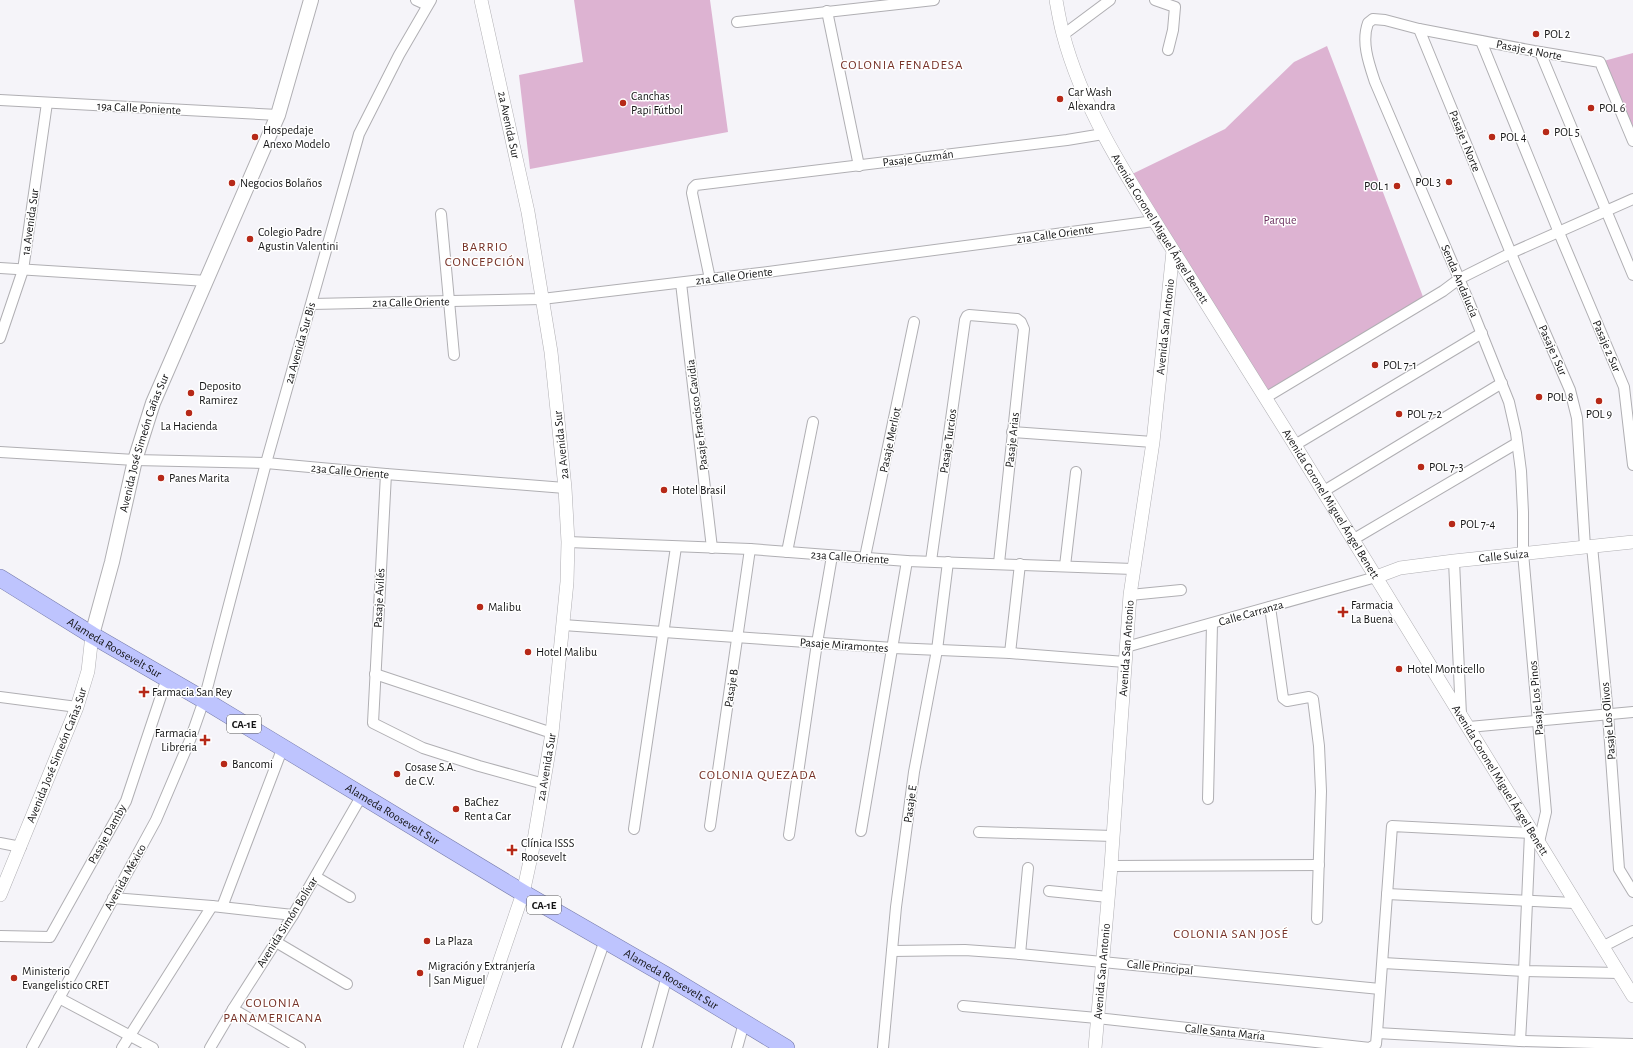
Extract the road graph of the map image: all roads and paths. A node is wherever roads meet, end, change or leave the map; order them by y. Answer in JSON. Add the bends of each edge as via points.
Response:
{"nodes":[{"id":1,"x":311,"y":0,"type":"edge"},
{"id":2,"x":416,"y":0,"type":"edge"},
{"id":3,"x":481,"y":0,"type":"edge"},
{"id":4,"x":934,"y":0,"type":"edge"},
{"id":5,"x":1056,"y":0,"type":"edge"},
{"id":6,"x":1110,"y":0,"type":"edge"},
{"id":7,"x":1155,"y":0,"type":"edge"},
{"id":8,"x":429,"y":2,"type":"edge"},
{"id":9,"x":827,"y":11,"type":"junction"},
{"id":10,"x":1373,"y":19,"type":"joint"},
{"id":11,"x":737,"y":22,"type":"dead end"},
{"id":12,"x":1419,"y":29,"type":"junction"},
{"id":13,"x":1063,"y":34,"type":"junction"},
{"id":14,"x":1482,"y":41,"type":"junction"},
{"id":15,"x":1168,"y":50,"type":"dead end"},
{"id":16,"x":1540,"y":52,"type":"junction"},
{"id":17,"x":0,"y":100,"type":"edge"},
{"id":18,"x":47,"y":103,"type":"junction"},
{"id":19,"x":278,"y":115,"type":"junction"},
{"id":20,"x":1103,"y":134,"type":"junction"},
{"id":21,"x":1633,"y":141,"type":"edge"},
{"id":22,"x":859,"y":166,"type":"junction"},
{"id":23,"x":1633,"y":199,"type":"edge"},
{"id":24,"x":1606,"y":210,"type":"junction"},
{"id":25,"x":441,"y":214,"type":"dead end"},
{"id":26,"x":1154,"y":221,"type":"junction"},
{"id":27,"x":1559,"y":232,"type":"junction"},
{"id":28,"x":1173,"y":251,"type":"junction"},
{"id":29,"x":1511,"y":253,"type":"junction"},
{"id":30,"x":0,"y":268,"type":"edge"},
{"id":31,"x":23,"y":270,"type":"junction"},
{"id":32,"x":1633,"y":275,"type":"edge"},
{"id":33,"x":710,"y":279,"type":"junction"},
{"id":34,"x":1459,"y":279,"type":"junction"},
{"id":35,"x":207,"y":280,"type":"junction"},
{"id":36,"x":681,"y":283,"type":"junction"},
{"id":37,"x":542,"y":299,"type":"junction"},
{"id":38,"x":449,"y":301,"type":"junction"},
{"id":39,"x":312,"y":304,"type":"junction"},
{"id":40,"x":1017,"y":319,"type":"joint"},
{"id":41,"x":914,"y":322,"type":"dead end"},
{"id":42,"x":1482,"y":333,"type":"junction"},
{"id":43,"x":0,"y":338,"type":"edge"},
{"id":44,"x":454,"y":355,"type":"dead end"},
{"id":45,"x":1502,"y":383,"type":"junction"},
{"id":46,"x":1265,"y":398,"type":"junction"},
{"id":47,"x":813,"y":422,"type":"dead end"},
{"id":48,"x":1012,"y":432,"type":"junction"},
{"id":49,"x":1153,"y":442,"type":"junction"},
{"id":50,"x":1517,"y":443,"type":"junction"},
{"id":51,"x":1295,"y":445,"type":"junction"},
{"id":52,"x":0,"y":452,"type":"edge"},
{"id":53,"x":135,"y":460,"type":"junction"},
{"id":54,"x":266,"y":462,"type":"junction"},
{"id":55,"x":1633,"y":465,"type":"edge"},
{"id":56,"x":1076,"y":472,"type":"dead end"},
{"id":57,"x":386,"y":474,"type":"junction"},
{"id":58,"x":565,"y":488,"type":"junction"},
{"id":59,"x":1324,"y":492,"type":"junction"},
{"id":60,"x":1354,"y":539,"type":"junction"},
{"id":61,"x":568,"y":542,"type":"junction"},
{"id":62,"x":1633,"y":542,"type":"edge"},
{"id":63,"x":1589,"y":546,"type":"junction"},
{"id":64,"x":676,"y":547,"type":"junction"},
{"id":65,"x":712,"y":548,"type":"junction"},
{"id":66,"x":750,"y":549,"type":"junction"},
{"id":67,"x":787,"y":552,"type":"junction"},
{"id":68,"x":1523,"y":553,"type":"junction"},
{"id":69,"x":832,"y":556,"type":"junction"},
{"id":70,"x":865,"y":558,"type":"junction"},
{"id":71,"x":907,"y":560,"type":"junction"},
{"id":72,"x":931,"y":561,"type":"junction"},
{"id":73,"x":1454,"y":561,"type":"junction"},
{"id":74,"x":948,"y":562,"type":"junction"},
{"id":75,"x":999,"y":563,"type":"junction"},
{"id":76,"x":1020,"y":564,"type":"junction"},
{"id":77,"x":1065,"y":566,"type":"junction"},
{"id":78,"x":1133,"y":569,"type":"junction"},
{"id":79,"x":1376,"y":577,"type":"junction"},
{"id":80,"x":0,"y":578,"type":"edge"},
{"id":81,"x":1181,"y":590,"type":"dead end"},
{"id":82,"x":1130,"y":595,"type":"junction"},
{"id":83,"x":1270,"y":607,"type":"junction"},
{"id":84,"x":1212,"y":624,"type":"junction"},
{"id":85,"x":563,"y":625,"type":"junction"},
{"id":86,"x":664,"y":632,"type":"junction"},
{"id":87,"x":92,"y":635,"type":"junction"},
{"id":88,"x":738,"y":638,"type":"junction"},
{"id":89,"x":817,"y":642,"type":"junction"},
{"id":90,"x":1126,"y":647,"type":"junction"},
{"id":91,"x":893,"y":648,"type":"junction"},
{"id":92,"x":937,"y":650,"type":"junction"},
{"id":93,"x":1010,"y":653,"type":"junction"},
{"id":94,"x":1125,"y":662,"type":"junction"},
{"id":95,"x":375,"y":674,"type":"junction"},
{"id":96,"x":167,"y":678,"type":"junction"},
{"id":97,"x":0,"y":697,"type":"edge"},
{"id":98,"x":204,"y":700,"type":"junction"},
{"id":99,"x":77,"y":706,"type":"junction"},
{"id":100,"x":1633,"y":712,"type":"edge"},
{"id":101,"x":1461,"y":715,"type":"junction"},
{"id":102,"x":1608,"y":715,"type":"junction"},
{"id":103,"x":1538,"y":721,"type":"junction"},
{"id":104,"x":1469,"y":727,"type":"junction"},
{"id":105,"x":552,"y":732,"type":"junction"},
{"id":106,"x":283,"y":747,"type":"junction"},
{"id":107,"x":544,"y":784,"type":"junction"},
{"id":108,"x":362,"y":795,"type":"junction"},
{"id":109,"x":1208,"y":800,"type":"dead end"},
{"id":110,"x":710,"y":826,"type":"dead end"},
{"id":111,"x":634,"y":829,"type":"dead end"},
{"id":112,"x":861,"y":831,"type":"dead end"},
{"id":113,"x":979,"y":832,"type":"dead end"},
{"id":114,"x":789,"y":834,"type":"dead end"},
{"id":115,"x":1113,"y":836,"type":"junction"},
{"id":116,"x":1534,"y":836,"type":"junction"},
{"id":117,"x":0,"y":843,"type":"edge"},
{"id":118,"x":21,"y":847,"type":"junction"},
{"id":119,"x":1319,"y":865,"type":"junction"},
{"id":120,"x":1111,"y":866,"type":"junction"},
{"id":121,"x":1028,"y":868,"type":"dead end"},
{"id":122,"x":316,"y":877,"type":"junction"},
{"id":123,"x":1049,"y":891,"type":"dead end"},
{"id":124,"x":1633,"y":892,"type":"edge"},
{"id":125,"x":523,"y":893,"type":"junction"},
{"id":126,"x":1387,"y":894,"type":"junction"},
{"id":127,"x":0,"y":895,"type":"edge"},
{"id":128,"x":350,"y":897,"type":"dead end"},
{"id":129,"x":1108,"y":897,"type":"junction"},
{"id":130,"x":113,"y":898,"type":"junction"},
{"id":131,"x":1527,"y":901,"type":"junction"},
{"id":132,"x":1574,"y":903,"type":"junction"},
{"id":133,"x":217,"y":907,"type":"junction"},
{"id":134,"x":293,"y":915,"type":"junction"},
{"id":135,"x":1317,"y":919,"type":"dead end"},
{"id":136,"x":1633,"y":931,"type":"edge"},
{"id":137,"x":0,"y":936,"type":"edge"},
{"id":138,"x":606,"y":940,"type":"junction"},
{"id":139,"x":276,"y":942,"type":"junction"},
{"id":140,"x":1602,"y":947,"type":"junction"},
{"id":141,"x":892,"y":951,"type":"junction"},
{"id":142,"x":1020,"y":954,"type":"junction"},
{"id":143,"x":1102,"y":962,"type":"junction"},
{"id":144,"x":1383,"y":962,"type":"junction"},
{"id":145,"x":1524,"y":971,"type":"junction"},
{"id":146,"x":1619,"y":973,"type":"junction"},
{"id":147,"x":667,"y":976,"type":"junction"},
{"id":148,"x":347,"y":984,"type":"dead end"},
{"id":149,"x":1380,"y":989,"type":"junction"},
{"id":150,"x":1633,"y":996,"type":"edge"},
{"id":151,"x":59,"y":998,"type":"junction"},
{"id":152,"x":962,"y":1006,"type":"dead end"},
{"id":153,"x":233,"y":1009,"type":"junction"},
{"id":154,"x":1097,"y":1018,"type":"junction"},
{"id":155,"x":744,"y":1023,"type":"junction"},
{"id":156,"x":130,"y":1035,"type":"junction"},
{"id":157,"x":1376,"y":1039,"type":"junction"},
{"id":158,"x":1520,"y":1041,"type":"junction"},
{"id":159,"x":1633,"y":1044,"type":"edge"},
{"id":160,"x":1589,"y":1046,"type":"edge"},
{"id":161,"x":32,"y":1048,"type":"edge"},
{"id":162,"x":122,"y":1048,"type":"edge"},
{"id":163,"x":153,"y":1048,"type":"edge"},
{"id":164,"x":210,"y":1048,"type":"edge"},
{"id":165,"x":298,"y":1048,"type":"edge"},
{"id":166,"x":470,"y":1048,"type":"edge"},
{"id":167,"x":567,"y":1048,"type":"edge"},
{"id":168,"x":647,"y":1048,"type":"edge"},
{"id":169,"x":737,"y":1048,"type":"edge"},
{"id":170,"x":786,"y":1048,"type":"edge"},
{"id":171,"x":883,"y":1048,"type":"edge"},
{"id":172,"x":1095,"y":1048,"type":"edge"}],
"edges":[{"from":1,"to":19,"type":"main road","name":"Avenida José Simeón Cañas Sur"},
{"from":2,"to":8,"type":"street"},
{"from":3,"to":37,"type":"street","name":"2a Avenida Sur","via":[[528,212]]},
{"from":4,"to":9,"type":"street"},
{"from":5,"to":13,"type":"street","name":"Avenida Coronel Miguel Ángel Benett"},
{"from":6,"to":13,"type":"street"},
{"from":7,"to":15,"type":"street","via":[[1175,7]]},
{"from":8,"to":39,"type":"street","name":"2a Avenida Sur Bis","via":[[359,134]]},
{"from":9,"to":11,"type":"street"},
{"from":9,"to":22,"type":"street"},
{"from":10,"to":12,"type":"street","name":"Pasaje 4 Norte"},
{"from":10,"to":34,"type":"street","name":"Senda Andalucía","via":[[1368,23],[1366,38],[1367,57],[1375,82]]},
{"from":12,"to":14,"type":"street","name":"Pasaje 4 Norte"},
{"from":12,"to":29,"type":"street","name":"Pasaje 1 Norte"},
{"from":13,"to":20,"type":"street","name":"Avenida Coronel Miguel Ángel Benett","via":[[1081,87]]},
{"from":14,"to":16,"type":"street","name":"Pasaje 4 Norte"},
{"from":14,"to":27,"type":"street","name":"Pasaje 2 Sur"},
{"from":16,"to":21,"type":"street","name":"Pasaje 4 Norte","via":[[1600,62]]},
{"from":16,"to":24,"type":"street"},
{"from":17,"to":18,"type":"street","name":"19a Calle Poniente"},
{"from":18,"to":19,"type":"street","name":"19a Calle Poniente"},
{"from":18,"to":31,"type":"street","name":"1a Avenida Sur"},
{"from":19,"to":35,"type":"main road","name":"Avenida José Simeón Cañas Sur"},
{"from":20,"to":22,"type":"street","name":"Pasaje Guzmán"},
{"from":20,"to":26,"type":"street","name":"Avenida Coronel Miguel Ángel Benett"},
{"from":22,"to":33,"type":"street","name":"Pasaje Guzmán","via":[[693,188]]},
{"from":23,"to":24,"type":"street"},
{"from":24,"to":27,"type":"street"},
{"from":24,"to":32,"type":"street"},
{"from":25,"to":38,"type":"street"},
{"from":26,"to":28,"type":"street","name":"Avenida Coronel Miguel Ángel Benett"},
{"from":26,"to":33,"type":"street","name":"21a Calle Oriente"},
{"from":27,"to":29,"type":"street"},
{"from":27,"to":55,"type":"street","name":"Pasaje 2 Sur","via":[[1624,387]]},
{"from":28,"to":46,"type":"street","name":"Avenida Coronel Miguel Ángel Benett"},
{"from":28,"to":49,"type":"street","name":"Avenida San Antonio"},
{"from":29,"to":34,"type":"street"},
{"from":29,"to":63,"type":"street","name":"Pasaje 1 Sur","via":[[1570,390],[1577,418]]},
{"from":30,"to":31,"type":"street"},
{"from":31,"to":35,"type":"street"},
{"from":31,"to":43,"type":"street","name":"1a Avenida Sur"},
{"from":33,"to":36,"type":"street","name":"21a Calle Oriente"},
{"from":34,"to":42,"type":"street","name":"Senda Andalucía"},
{"from":34,"to":46,"type":"street"},
{"from":35,"to":53,"type":"main road","name":"Avenida José Simeón Cañas Sur","via":[[153,403]]},
{"from":36,"to":37,"type":"street","name":"21a Calle Oriente"},
{"from":36,"to":65,"type":"street","name":"Pasaje Francisco Gavidia"},
{"from":37,"to":38,"type":"street","name":"21a Calle Oriente"},
{"from":37,"to":58,"type":"street","name":"2a Avenida Sur","via":[[551,352]]},
{"from":38,"to":39,"type":"street","name":"21a Calle Oriente"},
{"from":38,"to":44,"type":"street"},
{"from":39,"to":54,"type":"street","name":"2a Avenida Sur Bis"},
{"from":40,"to":48,"type":"street","name":"Pasaje Arias","via":[[1024,329]]},
{"from":40,"to":72,"type":"street","name":"Pasaje Turcios","via":[[969,315],[965,320]]},
{"from":41,"to":70,"type":"street","name":"Pasaje Merliot"},
{"from":42,"to":45,"type":"street","name":"Senda Andalucía"},
{"from":42,"to":51,"type":"street"},
{"from":45,"to":50,"type":"street","name":"Senda Andalucía","via":[[1509,402]]},
{"from":45,"to":59,"type":"street"},
{"from":46,"to":51,"type":"street","name":"Avenida Coronel Miguel Ángel Benett"},
{"from":47,"to":67,"type":"street"},
{"from":48,"to":49,"type":"street"},
{"from":48,"to":75,"type":"street","name":"Pasaje Arias"},
{"from":49,"to":78,"type":"street","name":"Avenida San Antonio"},
{"from":50,"to":60,"type":"street"},
{"from":50,"to":68,"type":"street","name":"Senda Andalucía","via":[[1523,512]]},
{"from":51,"to":59,"type":"street","name":"Avenida Coronel Miguel Ángel Benett"},
{"from":52,"to":53,"type":"street","name":"23a Calle Oriente"},
{"from":53,"to":54,"type":"street","name":"23a Calle Oriente"},
{"from":53,"to":87,"type":"main road","name":"Avenida José Simeón Cañas Sur","via":[[112,562]]},
{"from":54,"to":57,"type":"street","name":"23a Calle Oriente"},
{"from":54,"to":98,"type":"street","name":"2a Avenida Sur Bis"},
{"from":56,"to":77,"type":"street"},
{"from":57,"to":58,"type":"street","name":"23a Calle Oriente"},
{"from":57,"to":95,"type":"street","name":"Pasaje Avilés"},
{"from":58,"to":61,"type":"street","name":"2a Avenida Sur"},
{"from":59,"to":60,"type":"street","name":"Avenida Coronel Miguel Ángel Benett"},
{"from":60,"to":79,"type":"street","name":"Avenida Coronel Miguel Ángel Benett"},
{"from":61,"to":64,"type":"street","name":"23a Calle Oriente"},
{"from":61,"to":85,"type":"street","name":"2a Avenida Sur"},
{"from":62,"to":63,"type":"street","name":"Calle Suiza"},
{"from":63,"to":68,"type":"street","name":"Calle Suiza"},
{"from":63,"to":102,"type":"street","name":"Pasaje Los Olivos"},
{"from":64,"to":65,"type":"street","name":"23a Calle Oriente"},
{"from":64,"to":86,"type":"street"},
{"from":65,"to":66,"type":"street","name":"23a Calle Oriente"},
{"from":66,"to":67,"type":"street","name":"23a Calle Oriente"},
{"from":66,"to":88,"type":"street","name":"Pasaje B"},
{"from":67,"to":69,"type":"street","name":"23a Calle Oriente"},
{"from":68,"to":73,"type":"street","name":"Calle Suiza"},
{"from":68,"to":103,"type":"street","name":"Pasaje Los Pinos"},
{"from":69,"to":70,"type":"street","name":"23a Calle Oriente"},
{"from":69,"to":89,"type":"street"},
{"from":70,"to":71,"type":"street","name":"23a Calle Oriente"},
{"from":71,"to":72,"type":"street","name":"23a Calle Oriente"},
{"from":71,"to":91,"type":"street"},
{"from":72,"to":74,"type":"street","name":"23a Calle Oriente"},
{"from":73,"to":79,"type":"street","name":"Calle Suiza","via":[[1400,568]]},
{"from":73,"to":101,"type":"street"},
{"from":74,"to":75,"type":"street","name":"23a Calle Oriente"},
{"from":74,"to":92,"type":"street","name":"Pasaje E"},
{"from":75,"to":76,"type":"street","name":"23a Calle Oriente"},
{"from":76,"to":77,"type":"street","name":"23a Calle Oriente"},
{"from":76,"to":93,"type":"street"},
{"from":77,"to":78,"type":"street","name":"23a Calle Oriente"},
{"from":78,"to":82,"type":"street","name":"Avenida San Antonio"},
{"from":79,"to":83,"type":"street","name":"Calle Carranza"},
{"from":79,"to":101,"type":"street","name":"Avenida Coronel Miguel Ángel Benett"},
{"from":80,"to":87,"type":"highway","name":"Alameda Roosevelt Sur","number":"CA-1E"},
{"from":81,"to":82,"type":"street"},
{"from":82,"to":90,"type":"street","name":"Avenida San Antonio"},
{"from":83,"to":84,"type":"street","name":"Calle Carranza"},
{"from":83,"to":119,"type":"street","via":[[1283,698],[1287,701],[1309,696],[1313,699],[1321,769]]},
{"from":84,"to":90,"type":"street","name":"Calle Carranza"},
{"from":84,"to":109,"type":"street"},
{"from":85,"to":86,"type":"street","name":"Pasaje Miramontes"},
{"from":85,"to":105,"type":"street","name":"2a Avenida Sur"},
{"from":86,"to":88,"type":"street","name":"Pasaje Miramontes"},
{"from":86,"to":111,"type":"street"},
{"from":87,"to":96,"type":"highway","name":"Alameda Roosevelt Sur","number":"CA-1E"},
{"from":87,"to":99,"type":"street","name":"Avenida José Simeón Cañas Sur","via":[[88,671]]},
{"from":88,"to":89,"type":"street","name":"Pasaje Miramontes"},
{"from":88,"to":110,"type":"street","name":"Pasaje B"},
{"from":89,"to":91,"type":"street","name":"Pasaje Miramontes"},
{"from":89,"to":114,"type":"street"},
{"from":90,"to":94,"type":"street","name":"Avenida San Antonio"},
{"from":91,"to":92,"type":"street","name":"Pasaje Miramontes"},
{"from":91,"to":112,"type":"street"},
{"from":92,"to":93,"type":"street","name":"Pasaje Miramontes"},
{"from":92,"to":141,"type":"street","name":"Pasaje E","via":[[914,772]]},
{"from":93,"to":94,"type":"street","name":"Pasaje Miramontes"},
{"from":94,"to":115,"type":"street","name":"Avenida San Antonio"},
{"from":95,"to":105,"type":"street"},
{"from":95,"to":107,"type":"street","name":"Pasaje Avilés","via":[[372,723],[422,748]]},
{"from":96,"to":98,"type":"highway","name":"Alameda Roosevelt Sur","number":"CA-1E"},
{"from":96,"to":137,"type":"street","name":"Pasaje Damby","via":[[126,801],[50,937]]},
{"from":97,"to":99,"type":"street"},
{"from":98,"to":106,"type":"highway","name":"Alameda Roosevelt Sur","number":"CA-1E"},
{"from":98,"to":130,"type":"street","name":"Avenida México","via":[[156,820]]},
{"from":99,"to":118,"type":"street","name":"Avenida José Simeón Cañas Sur"},
{"from":100,"to":102,"type":"street"},
{"from":101,"to":104,"type":"street","name":"Avenida Coronel Miguel Ángel Benett"},
{"from":102,"to":103,"type":"street"},
{"from":102,"to":124,"type":"street","name":"Pasaje Los Olivos","via":[[1619,869]]},
{"from":103,"to":104,"type":"street"},
{"from":103,"to":116,"type":"street","name":"Pasaje Los Pinos","via":[[1546,812]]},
{"from":104,"to":116,"type":"street","name":"Avenida Coronel Miguel Ángel Benett"},
{"from":105,"to":107,"type":"street","name":"2a Avenida Sur"},
{"from":106,"to":108,"type":"highway","name":"Alameda Roosevelt Sur","number":"CA-1E"},
{"from":106,"to":133,"type":"street"},
{"from":107,"to":125,"type":"street","name":"2a Avenida Sur"},
{"from":108,"to":122,"type":"street","name":"Avenida Simón Bolívar"},
{"from":108,"to":125,"type":"highway","name":"Alameda Roosevelt Sur","number":"CA-1E"},
{"from":113,"to":115,"type":"street"},
{"from":115,"to":120,"type":"street","name":"Avenida San Antonio"},
{"from":116,"to":126,"type":"street","via":[[1393,825]]},
{"from":116,"to":131,"type":"street","name":"Pasaje Los Pinos"},
{"from":116,"to":132,"type":"street","name":"Avenida Coronel Miguel Ángel Benett"},
{"from":117,"to":118,"type":"street"},
{"from":118,"to":127,"type":"street","name":"Avenida José Simeón Cañas Sur"},
{"from":119,"to":120,"type":"street"},
{"from":119,"to":135,"type":"street"},
{"from":120,"to":129,"type":"street","name":"Avenida San Antonio"},
{"from":121,"to":142,"type":"street"},
{"from":122,"to":128,"type":"street"},
{"from":122,"to":134,"type":"street","name":"Avenida Simón Bolívar"},
{"from":123,"to":129,"type":"street"},
{"from":125,"to":138,"type":"highway","name":"Alameda Roosevelt Sur","number":"CA-1E"},
{"from":125,"to":166,"type":"street","name":"2a Avenida Sur"},
{"from":126,"to":131,"type":"street"},
{"from":126,"to":144,"type":"street"},
{"from":129,"to":143,"type":"street","name":"Avenida San Antonio"},
{"from":130,"to":133,"type":"street"},
{"from":130,"to":151,"type":"street","name":"Avenida México"},
{"from":131,"to":132,"type":"street"},
{"from":131,"to":145,"type":"street","name":"Pasaje Los Pinos"},
{"from":132,"to":140,"type":"street","name":"Avenida Coronel Miguel Ángel Benett"},
{"from":133,"to":134,"type":"street"},
{"from":133,"to":156,"type":"street"},
{"from":134,"to":139,"type":"street","name":"Avenida Simón Bolívar"},
{"from":136,"to":140,"type":"street"},
{"from":138,"to":147,"type":"highway","name":"Alameda Roosevelt Sur","number":"CA-1E"},
{"from":138,"to":167,"type":"street"},
{"from":139,"to":148,"type":"street"},
{"from":139,"to":153,"type":"street","name":"Avenida Simón Bolívar"},
{"from":140,"to":146,"type":"street","name":"Avenida Coronel Miguel Ángel Benett"},
{"from":141,"to":142,"type":"street","name":"Calle Principal","via":[[965,950]]},
{"from":141,"to":171,"type":"street","name":"Pasaje E"},
{"from":142,"to":143,"type":"street","name":"Calle Principal"},
{"from":143,"to":149,"type":"street","name":"Calle Principal"},
{"from":143,"to":154,"type":"street","name":"Avenida San Antonio"},
{"from":144,"to":145,"type":"street"},
{"from":144,"to":149,"type":"street"},
{"from":145,"to":146,"type":"street"},
{"from":145,"to":158,"type":"street","name":"Pasaje Los Pinos"},
{"from":146,"to":150,"type":"street","name":"Avenida Coronel Miguel Ángel Benett"},
{"from":147,"to":155,"type":"highway","name":"Alameda Roosevelt Sur","number":"CA-1E"},
{"from":147,"to":168,"type":"street"},
{"from":149,"to":157,"type":"street"},
{"from":151,"to":156,"type":"street"},
{"from":151,"to":161,"type":"street","name":"Avenida México"},
{"from":152,"to":154,"type":"street","name":"Calle Santa María"},
{"from":153,"to":164,"type":"street","name":"Avenida Simón Bolívar"},
{"from":153,"to":165,"type":"street"},
{"from":154,"to":157,"type":"street","name":"Calle Santa María","via":[[1370,1048]]},
{"from":154,"to":172,"type":"street","name":"Avenida San Antonio"},
{"from":155,"to":169,"type":"street"},
{"from":155,"to":170,"type":"highway","name":"Alameda Roosevelt Sur","number":"CA-1E"},
{"from":156,"to":162,"type":"street"},
{"from":156,"to":163,"type":"street"},
{"from":157,"to":158,"type":"street","name":"Calle Santa María"},
{"from":158,"to":160,"type":"street","name":"Calle Santa María"},
{"from":159,"to":160,"type":"street","name":"Calle Santa María"}]}
